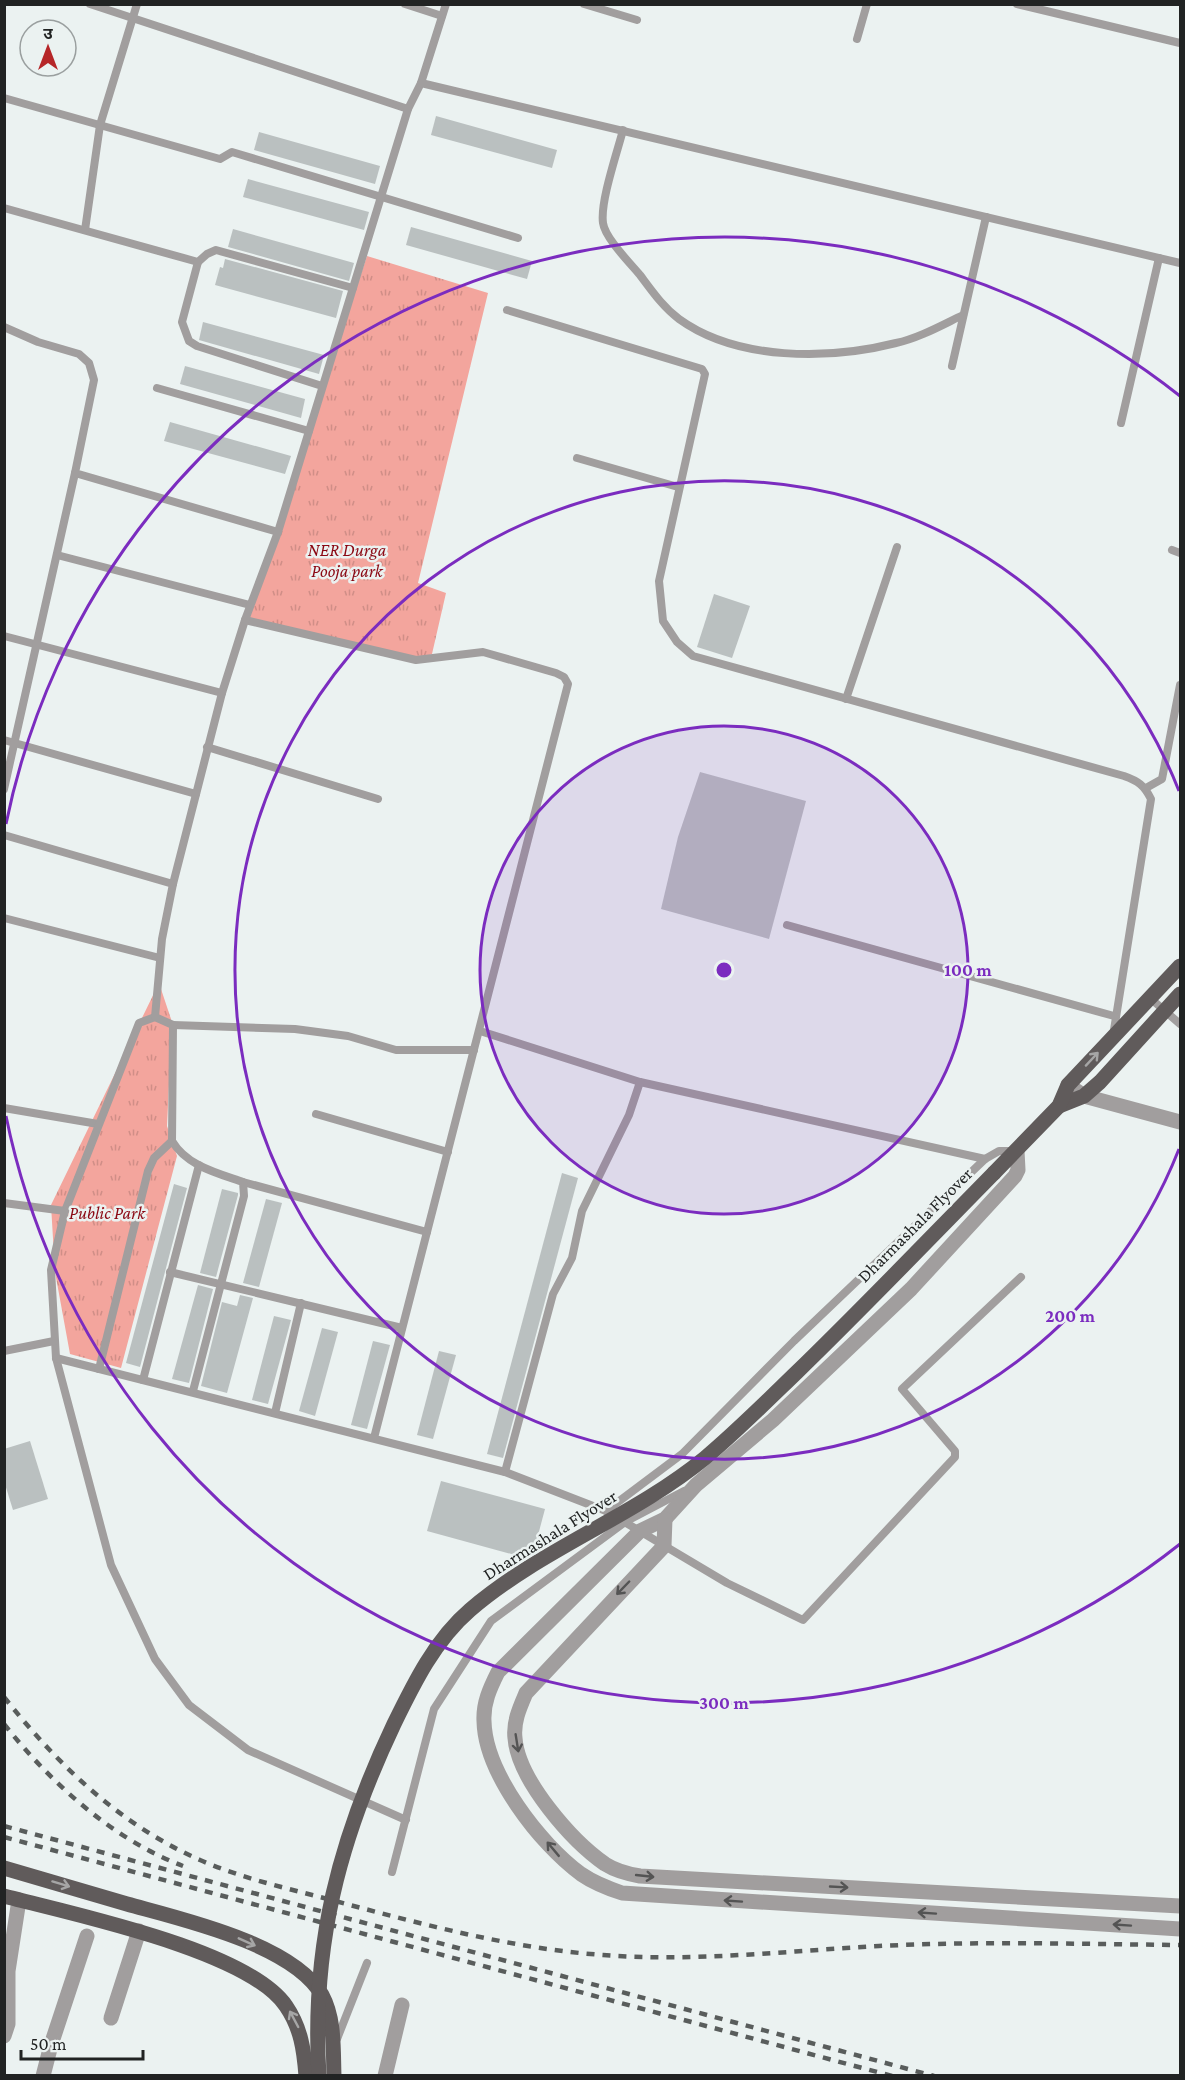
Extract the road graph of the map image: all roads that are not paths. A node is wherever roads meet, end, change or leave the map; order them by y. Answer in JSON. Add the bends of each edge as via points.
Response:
{"nodes":[{"id":1,"x":90,"y":4,"type":"edge"},
{"id":2,"x":137,"y":4,"type":"edge"},
{"id":3,"x":405,"y":4,"type":"edge"},
{"id":4,"x":446,"y":4,"type":"edge"},
{"id":5,"x":584,"y":4,"type":"edge"},
{"id":6,"x":867,"y":4,"type":"edge"},
{"id":7,"x":1017,"y":4,"type":"edge"},
{"id":8,"x":442,"y":16,"type":"junction"},
{"id":9,"x":133,"y":17,"type":"junction"},
{"id":10,"x":637,"y":20,"type":"dead end"},
{"id":11,"x":857,"y":39,"type":"dead end"},
{"id":12,"x":1180,"y":43,"type":"edge"},
{"id":13,"x":421,"y":83,"type":"junction"},
{"id":14,"x":4,"y":98,"type":"edge"},
{"id":15,"x":408,"y":109,"type":"junction"},
{"id":16,"x":100,"y":124,"type":"junction"},
{"id":17,"x":623,"y":130,"type":"junction"},
{"id":18,"x":381,"y":195,"type":"junction"},
{"id":19,"x":4,"y":208,"type":"edge"},
{"id":20,"x":986,"y":216,"type":"junction"},
{"id":21,"x":85,"y":230,"type":"junction"},
{"id":22,"x":518,"y":238,"type":"dead end"},
{"id":23,"x":1159,"y":258,"type":"junction"},
{"id":24,"x":198,"y":262,"type":"junction"},
{"id":25,"x":1180,"y":263,"type":"edge"},
{"id":26,"x":353,"y":288,"type":"junction"},
{"id":27,"x":507,"y":310,"type":"dead end"},
{"id":28,"x":963,"y":315,"type":"junction"},
{"id":29,"x":4,"y":327,"type":"edge"},
{"id":30,"x":952,"y":366,"type":"dead end"},
{"id":31,"x":322,"y":386,"type":"junction"},
{"id":32,"x":157,"y":388,"type":"dead end"},
{"id":33,"x":1121,"y":423,"type":"dead end"},
{"id":34,"x":309,"y":431,"type":"junction"},
{"id":35,"x":576,"y":458,"type":"dead end"},
{"id":36,"x":75,"y":472,"type":"junction"},
{"id":37,"x":678,"y":488,"type":"junction"},
{"id":38,"x":278,"y":532,"type":"junction"},
{"id":39,"x":897,"y":547,"type":"dead end"},
{"id":40,"x":1172,"y":550,"type":"dead end"},
{"id":41,"x":1180,"y":552,"type":"edge"},
{"id":42,"x":57,"y":555,"type":"junction"},
{"id":43,"x":250,"y":605,"type":"junction"},
{"id":44,"x":245,"y":620,"type":"junction"},
{"id":45,"x":4,"y":636,"type":"edge"},
{"id":46,"x":38,"y":644,"type":"junction"},
{"id":47,"x":1180,"y":685,"type":"edge"},
{"id":48,"x":222,"y":693,"type":"junction"},
{"id":49,"x":846,"y":699,"type":"junction"},
{"id":50,"x":4,"y":740,"type":"edge"},
{"id":51,"x":15,"y":743,"type":"junction"},
{"id":52,"x":207,"y":747,"type":"junction"},
{"id":53,"x":1146,"y":788,"type":"junction"},
{"id":54,"x":4,"y":789,"type":"edge"},
{"id":55,"x":196,"y":794,"type":"junction"},
{"id":56,"x":378,"y":799,"type":"dead end"},
{"id":57,"x":4,"y":835,"type":"edge"},
{"id":58,"x":173,"y":884,"type":"junction"},
{"id":59,"x":4,"y":918,"type":"edge"},
{"id":60,"x":787,"y":925,"type":"dead end"},
{"id":61,"x":160,"y":958,"type":"junction"},
{"id":62,"x":1180,"y":966,"type":"edge"},
{"id":63,"x":1180,"y":994,"type":"edge"},
{"id":64,"x":1149,"y":997,"type":"junction"},
{"id":65,"x":1164,"y":1011,"type":"junction"},
{"id":66,"x":1114,"y":1016,"type":"junction"},
{"id":67,"x":154,"y":1017,"type":"junction"},
{"id":68,"x":1180,"y":1024,"type":"edge"},
{"id":69,"x":173,"y":1025,"type":"junction"},
{"id":70,"x":480,"y":1031,"type":"junction"},
{"id":71,"x":1113,"y":1037,"type":"junction"},
{"id":72,"x":474,"y":1050,"type":"junction"},
{"id":73,"x":640,"y":1082,"type":"junction"},
{"id":74,"x":1068,"y":1084,"type":"junction"},
{"id":75,"x":1084,"y":1096,"type":"junction"},
{"id":76,"x":1059,"y":1106,"type":"junction"},
{"id":77,"x":4,"y":1108,"type":"edge"},
{"id":78,"x":316,"y":1114,"type":"dead end"},
{"id":79,"x":1180,"y":1122,"type":"edge"},
{"id":80,"x":98,"y":1124,"type":"junction"},
{"id":81,"x":172,"y":1141,"type":"junction"},
{"id":82,"x":1017,"y":1151,"type":"junction"},
{"id":83,"x":448,"y":1152,"type":"junction"},
{"id":84,"x":985,"y":1159,"type":"junction"},
{"id":85,"x":199,"y":1165,"type":"junction"},
{"id":86,"x":243,"y":1182,"type":"junction"},
{"id":87,"x":4,"y":1203,"type":"edge"},
{"id":88,"x":65,"y":1211,"type":"junction"},
{"id":89,"x":427,"y":1232,"type":"junction"},
{"id":90,"x":170,"y":1272,"type":"junction"},
{"id":91,"x":1021,"y":1277,"type":"dead end"},
{"id":92,"x":221,"y":1284,"type":"junction"},
{"id":93,"x":301,"y":1304,"type":"junction"},
{"id":94,"x":402,"y":1328,"type":"junction"},
{"id":95,"x":54,"y":1341,"type":"junction"},
{"id":96,"x":4,"y":1351,"type":"edge"},
{"id":97,"x":56,"y":1358,"type":"junction"},
{"id":98,"x":99,"y":1369,"type":"junction"},
{"id":99,"x":143,"y":1380,"type":"junction"},
{"id":100,"x":193,"y":1391,"type":"junction"},
{"id":101,"x":275,"y":1413,"type":"junction"},
{"id":102,"x":374,"y":1438,"type":"junction"},
{"id":103,"x":505,"y":1472,"type":"junction"},
{"id":104,"x":696,"y":1485,"type":"junction"},
{"id":105,"x":606,"y":1511,"type":"junction"},
{"id":106,"x":665,"y":1520,"type":"junction"},
{"id":107,"x":625,"y":1522,"type":"junction"},
{"id":108,"x":640,"y":1531,"type":"junction"},
{"id":109,"x":664,"y":1546,"type":"junction"},
{"id":110,"x":406,"y":1820,"type":"junction"},
{"id":111,"x":4,"y":1868,"type":"edge"},
{"id":112,"x":392,"y":1872,"type":"dead end"},
{"id":113,"x":12,"y":1898,"type":"edge"},
{"id":114,"x":1180,"y":1906,"type":"edge"},
{"id":115,"x":1180,"y":1929,"type":"edge"},
{"id":116,"x":139,"y":1931,"type":"junction"},
{"id":117,"x":87,"y":1936,"type":"dead end"},
{"id":118,"x":367,"y":1963,"type":"dead end"},
{"id":119,"x":402,"y":2005,"type":"dead end"},
{"id":120,"x":111,"y":2018,"type":"dead end"},
{"id":121,"x":4,"y":2036,"type":"edge"},
{"id":122,"x":333,"y":2049,"type":"junction"},
{"id":123,"x":44,"y":2076,"type":"edge"},
{"id":124,"x":306,"y":2076,"type":"edge"},
{"id":125,"x":319,"y":2076,"type":"edge"},
{"id":126,"x":334,"y":2076,"type":"edge"},
{"id":127,"x":385,"y":2076,"type":"edge"}],
"edges":[{"from":1,"to":9,"type":"lane"},
{"from":2,"to":9,"type":"lane"},
{"from":3,"to":8,"type":"lane"},
{"from":4,"to":8,"type":"lane"},
{"from":5,"to":10,"type":"lane"},
{"from":6,"to":11,"type":"lane"},
{"from":7,"to":12,"type":"lane"},
{"from":8,"to":13,"type":"lane"},
{"from":9,"to":15,"type":"lane"},
{"from":9,"to":16,"type":"lane"},
{"from":13,"to":15,"type":"lane"},
{"from":13,"to":17,"type":"lane"},
{"from":14,"to":16,"type":"lane"},
{"from":15,"to":18,"type":"lane"},
{"from":16,"to":18,"type":"lane","via":[[220,159],[232,152]]},
{"from":16,"to":21,"type":"lane"},
{"from":17,"to":20,"type":"lane"},
{"from":17,"to":28,"type":"lane","via":[[603,214],[605,231],[665,308],[708,335],[750,348],[829,355],[898,343]]},
{"from":18,"to":22,"type":"lane"},
{"from":18,"to":26,"type":"lane"},
{"from":19,"to":21,"type":"lane"},
{"from":20,"to":23,"type":"lane"},
{"from":20,"to":28,"type":"lane"},
{"from":21,"to":24,"type":"lane"},
{"from":23,"to":25,"type":"lane"},
{"from":23,"to":33,"type":"lane"},
{"from":24,"to":26,"type":"lane","via":[[216,250]]},
{"from":24,"to":31,"type":"lane","via":[[182,322],[189,341]]},
{"from":26,"to":31,"type":"lane"},
{"from":27,"to":37,"type":"lane","via":[[702,369],[705,382]]},
{"from":28,"to":30,"type":"lane"},
{"from":29,"to":36,"type":"lane","via":[[80,354],[89,363],[94,380]]},
{"from":31,"to":34,"type":"lane"},
{"from":32,"to":34,"type":"lane"},
{"from":34,"to":38,"type":"lane"},
{"from":35,"to":37,"type":"lane"},
{"from":36,"to":38,"type":"lane"},
{"from":36,"to":42,"type":"lane"},
{"from":37,"to":49,"type":"lane","via":[[659,581],[663,621],[677,642],[693,656]]},
{"from":38,"to":43,"type":"lane"},
{"from":39,"to":49,"type":"lane"},
{"from":40,"to":41,"type":"lane"},
{"from":42,"to":43,"type":"lane"},
{"from":42,"to":46,"type":"lane"},
{"from":43,"to":44,"type":"lane"},
{"from":44,"to":48,"type":"lane"},
{"from":44,"to":70,"type":"lane","via":[[416,660],[483,652],[564,677],[568,684]]},
{"from":45,"to":46,"type":"lane"},
{"from":46,"to":48,"type":"lane"},
{"from":46,"to":51,"type":"lane"},
{"from":47,"to":53,"type":"lane","via":[[1162,779]]},
{"from":48,"to":52,"type":"lane"},
{"from":49,"to":53,"type":"lane","via":[[1124,776]]},
{"from":50,"to":51,"type":"lane"},
{"from":51,"to":54,"type":"lane"},
{"from":51,"to":55,"type":"lane"},
{"from":52,"to":55,"type":"lane"},
{"from":52,"to":56,"type":"lane"},
{"from":53,"to":66,"type":"lane","via":[[1151,799]]},
{"from":55,"to":58,"type":"lane"},
{"from":57,"to":58,"type":"lane"},
{"from":58,"to":61,"type":"lane"},
{"from":59,"to":61,"type":"lane"},
{"from":60,"to":66,"type":"lane"},
{"from":61,"to":67,"type":"lane"},
{"from":62,"to":64,"type":"main road"},
{"from":63,"to":65,"type":"main road"},
{"from":64,"to":65,"type":"lane"},
{"from":64,"to":71,"type":"main road"},
{"from":65,"to":68,"type":"lane"},
{"from":65,"to":75,"type":"main road"},
{"from":66,"to":71,"type":"lane"},
{"from":67,"to":69,"type":"lane"},
{"from":67,"to":80,"type":"lane","via":[[139,1023]]},
{"from":69,"to":72,"type":"lane","via":[[295,1029],[348,1036],[396,1050]]},
{"from":69,"to":81,"type":"lane"},
{"from":70,"to":72,"type":"lane"},
{"from":70,"to":73,"type":"lane"},
{"from":74,"to":71,"type":"main road","one_way":true},
{"from":72,"to":83,"type":"lane"},
{"from":73,"to":84,"type":"lane"},
{"from":73,"to":103,"type":"lane","via":[[630,1115],[582,1211],[572,1258],[553,1294]]},
{"from":74,"to":75,"type":"street"},
{"from":74,"to":76,"type":"main road"},
{"from":75,"to":76,"type":"main road"},
{"from":75,"to":79,"type":"street"},
{"from":76,"to":82,"type":"main road","name":"Dharmashala Flyover"},
{"from":77,"to":80,"type":"lane"},
{"from":78,"to":83,"type":"lane"},
{"from":80,"to":88,"type":"lane"},
{"from":81,"to":85,"type":"lane","via":[[181,1156]]},
{"from":81,"to":98,"type":"lane","via":[[154,1158],[148,1171]]},
{"from":82,"to":84,"type":"lane","via":[[999,1151]]},
{"from":82,"to":104,"type":"street","via":[[1015,1176],[911,1289],[773,1420]]},
{"from":82,"to":125,"type":"main road","name":"Dharmashala Flyover","bridge":true,"via":[[819,1351],[704,1459],[671,1483],[547,1556],[471,1609],[448,1631],[396,1721],[341,1854],[321,1956]]},
{"from":83,"to":89,"type":"lane"},
{"from":84,"to":105,"type":"lane","via":[[682,1454]]},
{"from":85,"to":86,"type":"lane"},
{"from":85,"to":90,"type":"lane"},
{"from":86,"to":89,"type":"lane"},
{"from":86,"to":92,"type":"lane","via":[[244,1196]]},
{"from":87,"to":88,"type":"lane"},
{"from":88,"to":95,"type":"lane","via":[[51,1270]]},
{"from":89,"to":94,"type":"lane"},
{"from":90,"to":92,"type":"lane"},
{"from":90,"to":99,"type":"lane"},
{"from":91,"to":109,"type":"lane","via":[[904,1387],[904,1392],[957,1454],[807,1619],[798,1620]]},
{"from":92,"to":93,"type":"lane"},
{"from":92,"to":100,"type":"lane"},
{"from":93,"to":94,"type":"lane"},
{"from":93,"to":101,"type":"lane"},
{"from":94,"to":102,"type":"lane"},
{"from":95,"to":96,"type":"lane"},
{"from":95,"to":97,"type":"lane"},
{"from":97,"to":98,"type":"lane"},
{"from":97,"to":110,"type":"lane","via":[[111,1565],[155,1659],[189,1705],[248,1750]]},
{"from":98,"to":99,"type":"lane"},
{"from":99,"to":100,"type":"lane"},
{"from":100,"to":101,"type":"lane"},
{"from":101,"to":102,"type":"lane"},
{"from":102,"to":103,"type":"lane"},
{"from":103,"to":105,"type":"lane"},
{"from":104,"to":106,"type":"street"},
{"from":104,"to":107,"type":"lane"},
{"from":105,"to":107,"type":"lane"},
{"from":106,"to":108,"type":"street"},
{"from":106,"to":109,"type":"street"},
{"from":107,"to":108,"type":"lane"},
{"from":107,"to":110,"type":"lane","via":[[491,1622],[434,1709]]},
{"from":108,"to":109,"type":"lane"},
{"from":115,"to":108,"type":"street","one_way":true,"via":[[637,1895],[602,1887],[582,1875],[560,1857],[524,1814],[495,1765],[486,1744],[483,1719],[487,1695],[498,1672]]},
{"from":109,"to":114,"type":"street","one_way":true,"via":[[526,1693],[518,1712],[514,1737],[521,1763],[549,1809],[606,1865],[640,1876]]},
{"from":110,"to":112,"type":"lane"},
{"from":111,"to":122,"type":"main road","one_way":true,"via":[[206,1927],[283,1960],[303,1973],[321,1995],[327,2008]]},
{"from":113,"to":116,"type":"main road"},
{"from":113,"to":121,"type":"street","via":[[8,2024]]},
{"from":116,"to":120,"type":"street"},
{"from":124,"to":116,"type":"main road","one_way":true,"via":[[300,2035],[285,2004],[245,1971]]},
{"from":117,"to":123,"type":"street"},
{"from":118,"to":122,"type":"lane"},
{"from":119,"to":127,"type":"street"},
{"from":122,"to":126,"type":"main road"}]}
